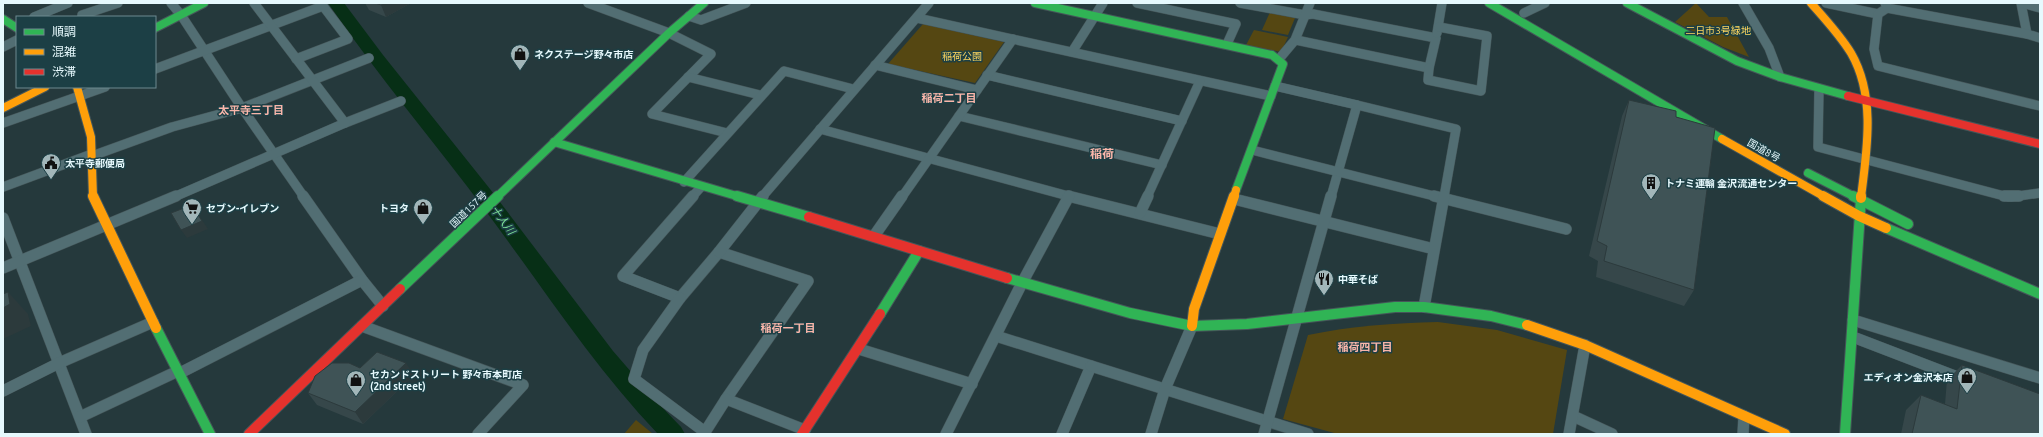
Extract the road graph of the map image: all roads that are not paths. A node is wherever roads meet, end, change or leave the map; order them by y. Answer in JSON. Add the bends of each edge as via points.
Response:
{"nodes":[{"id":1,"x":68,"y":3,"type":"edge"},
{"id":2,"x":118,"y":3,"type":"edge"},
{"id":3,"x":171,"y":3,"type":"edge"},
{"id":4,"x":204,"y":3,"type":"edge"},
{"id":5,"x":254,"y":3,"type":"edge"},
{"id":6,"x":588,"y":3,"type":"edge"},
{"id":7,"x":704,"y":3,"type":"edge"},
{"id":8,"x":746,"y":3,"type":"edge"},
{"id":9,"x":1035,"y":3,"type":"edge"},
{"id":10,"x":1103,"y":3,"type":"edge"},
{"id":11,"x":1137,"y":3,"type":"edge"},
{"id":12,"x":1240,"y":3,"type":"edge"},
{"id":13,"x":1310,"y":3,"type":"edge"},
{"id":14,"x":1442,"y":3,"type":"edge"},
{"id":15,"x":1489,"y":3,"type":"edge"},
{"id":16,"x":1506,"y":3,"type":"edge"},
{"id":17,"x":1545,"y":3,"type":"edge"},
{"id":18,"x":1627,"y":3,"type":"edge"},
{"id":19,"x":1743,"y":3,"type":"edge"},
{"id":20,"x":1811,"y":3,"type":"edge"},
{"id":21,"x":1826,"y":3,"type":"edge"},
{"id":22,"x":2021,"y":3,"type":"edge"},
{"id":23,"x":924,"y":4,"type":"edge"},
{"id":24,"x":1256,"y":5,"type":"edge"},
{"id":25,"x":1886,"y":6,"type":"edge"},
{"id":26,"x":2040,"y":8,"type":"edge"},
{"id":27,"x":1524,"y":13,"type":"junction"},
{"id":28,"x":1878,"y":14,"type":"junction"},
{"id":29,"x":182,"y":15,"type":"junction"},
{"id":30,"x":1305,"y":15,"type":"junction"},
{"id":31,"x":36,"y":16,"type":"edge"},
{"id":32,"x":82,"y":16,"type":"edge"},
{"id":33,"x":689,"y":16,"type":"junction"},
{"id":34,"x":1094,"y":16,"type":"junction"},
{"id":35,"x":917,"y":18,"type":"junction"},
{"id":36,"x":3,"y":19,"type":"edge"},
{"id":37,"x":270,"y":24,"type":"junction"},
{"id":38,"x":16,"y":26,"type":"edge"},
{"id":39,"x":1439,"y":26,"type":"junction"},
{"id":40,"x":156,"y":28,"type":"edge"},
{"id":41,"x":669,"y":33,"type":"junction"},
{"id":42,"x":2027,"y":34,"type":"junction"},
{"id":43,"x":1436,"y":38,"type":"junction"},
{"id":44,"x":2040,"y":38,"type":"edge"},
{"id":45,"x":1013,"y":39,"type":"junction"},
{"id":46,"x":16,"y":40,"type":"edge"},
{"id":47,"x":1296,"y":40,"type":"junction"},
{"id":48,"x":1227,"y":44,"type":"junction"},
{"id":49,"x":3,"y":47,"type":"edge"},
{"id":50,"x":205,"y":50,"type":"junction"},
{"id":51,"x":1072,"y":52,"type":"junction"},
{"id":52,"x":370,"y":58,"type":"dead end"},
{"id":53,"x":296,"y":59,"type":"junction"},
{"id":54,"x":1279,"y":59,"type":"junction"},
{"id":55,"x":875,"y":65,"type":"junction"},
{"id":56,"x":1429,"y":68,"type":"junction"},
{"id":57,"x":156,"y":69,"type":"edge"},
{"id":58,"x":987,"y":76,"type":"junction"},
{"id":59,"x":688,"y":77,"type":"junction"},
{"id":60,"x":1780,"y":77,"type":"junction"},
{"id":61,"x":312,"y":81,"type":"junction"},
{"id":62,"x":1200,"y":81,"type":"junction"},
{"id":63,"x":1275,"y":86,"type":"junction"},
{"id":64,"x":43,"y":88,"type":"edge"},
{"id":65,"x":77,"y":88,"type":"edge"},
{"id":66,"x":102,"y":88,"type":"edge"},
{"id":67,"x":1820,"y":89,"type":"junction"},
{"id":68,"x":854,"y":90,"type":"junction"},
{"id":69,"x":977,"y":90,"type":"junction"},
{"id":70,"x":760,"y":95,"type":"junction"},
{"id":71,"x":1271,"y":96,"type":"junction"},
{"id":72,"x":79,"y":97,"type":"junction"},
{"id":73,"x":1867,"y":100,"type":"junction"},
{"id":74,"x":401,"y":101,"type":"dead end"},
{"id":75,"x":1357,"y":105,"type":"junction"},
{"id":76,"x":2040,"y":106,"type":"edge"},
{"id":77,"x":3,"y":108,"type":"edge"},
{"id":78,"x":242,"y":108,"type":"junction"},
{"id":79,"x":958,"y":116,"type":"junction"},
{"id":80,"x":1182,"y":121,"type":"junction"},
{"id":81,"x":3,"y":123,"type":"edge"},
{"id":82,"x":345,"y":124,"type":"junction"},
{"id":83,"x":820,"y":129,"type":"junction"},
{"id":84,"x":1728,"y":131,"type":"dead end"},
{"id":85,"x":727,"y":133,"type":"junction"},
{"id":86,"x":554,"y":142,"type":"junction"},
{"id":87,"x":2040,"y":144,"type":"edge"},
{"id":88,"x":1252,"y":150,"type":"junction"},
{"id":89,"x":92,"y":155,"type":"junction"},
{"id":90,"x":274,"y":155,"type":"junction"},
{"id":91,"x":929,"y":158,"type":"junction"},
{"id":92,"x":1866,"y":160,"type":"junction"},
{"id":93,"x":1162,"y":165,"type":"junction"},
{"id":94,"x":1801,"y":170,"type":"dead end"},
{"id":95,"x":1337,"y":171,"type":"junction"},
{"id":96,"x":684,"y":182,"type":"junction"},
{"id":97,"x":3,"y":187,"type":"edge"},
{"id":98,"x":701,"y":187,"type":"junction"},
{"id":99,"x":2040,"y":193,"type":"edge"},
{"id":100,"x":1069,"y":196,"type":"junction"},
{"id":101,"x":1444,"y":198,"type":"junction"},
{"id":102,"x":1234,"y":199,"type":"junction"},
{"id":103,"x":1862,"y":202,"type":"junction"},
{"id":104,"x":757,"y":203,"type":"junction"},
{"id":105,"x":1140,"y":213,"type":"junction"},
{"id":106,"x":1859,"y":216,"type":"junction"},
{"id":107,"x":3,"y":218,"type":"edge"},
{"id":108,"x":1323,"y":222,"type":"junction"},
{"id":109,"x":106,"y":226,"type":"junction"},
{"id":110,"x":1918,"y":228,"type":"dead end"},
{"id":111,"x":1566,"y":229,"type":"dead end"},
{"id":112,"x":1220,"y":234,"type":"junction"},
{"id":113,"x":874,"y":236,"type":"junction"},
{"id":114,"x":1434,"y":249,"type":"junction"},
{"id":115,"x":920,"y":251,"type":"junction"},
{"id":116,"x":719,"y":252,"type":"junction"},
{"id":117,"x":19,"y":260,"type":"junction"},
{"id":118,"x":3,"y":268,"type":"edge"},
{"id":119,"x":362,"y":280,"type":"junction"},
{"id":120,"x":1022,"y":283,"type":"junction"},
{"id":121,"x":2040,"y":294,"type":"edge"},
{"id":122,"x":680,"y":298,"type":"junction"},
{"id":123,"x":383,"y":306,"type":"junction"},
{"id":124,"x":1424,"y":307,"type":"junction"},
{"id":125,"x":1297,"y":319,"type":"junction"},
{"id":126,"x":1853,"y":320,"type":"junction"},
{"id":127,"x":154,"y":322,"type":"junction"},
{"id":128,"x":362,"y":326,"type":"junction"},
{"id":129,"x":1192,"y":326,"type":"junction"},
{"id":130,"x":996,"y":336,"type":"junction"},
{"id":131,"x":1852,"y":337,"type":"junction"},
{"id":132,"x":1585,"y":345,"type":"junction"},
{"id":133,"x":860,"y":349,"type":"junction"},
{"id":134,"x":60,"y":363,"type":"junction"},
{"id":135,"x":1091,"y":366,"type":"junction"},
{"id":136,"x":179,"y":372,"type":"junction"},
{"id":137,"x":2040,"y":378,"type":"edge"},
{"id":138,"x":972,"y":384,"type":"junction"},
{"id":139,"x":1975,"y":384,"type":"edge"},
{"id":140,"x":1165,"y":389,"type":"junction"},
{"id":141,"x":3,"y":391,"type":"edge"},
{"id":142,"x":726,"y":399,"type":"junction"},
{"id":143,"x":1573,"y":416,"type":"junction"},
{"id":144,"x":1744,"y":416,"type":"junction"},
{"id":145,"x":80,"y":418,"type":"junction"},
{"id":146,"x":1266,"y":428,"type":"edge"},
{"id":147,"x":804,"y":432,"type":"edge"},
{"id":148,"x":86,"y":434,"type":"edge"},
{"id":149,"x":210,"y":434,"type":"edge"},
{"id":150,"x":249,"y":434,"type":"edge"},
{"id":151,"x":478,"y":434,"type":"edge"},
{"id":152,"x":946,"y":434,"type":"edge"},
{"id":153,"x":1062,"y":434,"type":"edge"},
{"id":154,"x":1151,"y":434,"type":"edge"},
{"id":155,"x":1308,"y":434,"type":"edge"},
{"id":156,"x":1569,"y":434,"type":"edge"},
{"id":157,"x":1612,"y":434,"type":"edge"},
{"id":158,"x":1743,"y":434,"type":"edge"},
{"id":159,"x":1785,"y":434,"type":"edge"},
{"id":160,"x":1845,"y":434,"type":"edge"}],
"edges":[{"from":1,"to":31,"type":"street"},
{"from":2,"to":32,"type":"street"},
{"from":3,"to":29,"type":"street"},
{"from":4,"to":29,"type":"main road"},
{"from":5,"to":37,"type":"street"},
{"from":6,"to":41,"type":"street"},
{"from":7,"to":33,"type":"main road","name":"国道157号"},
{"from":8,"to":33,"type":"street","via":[[701,20]]},
{"from":9,"to":34,"type":"main road"},
{"from":10,"to":34,"type":"street"},
{"from":11,"to":48,"type":"street","via":[[1236,24]]},
{"from":12,"to":24,"type":"street"},
{"from":13,"to":30,"type":"street"},
{"from":14,"to":39,"type":"street"},
{"from":15,"to":106,"type":"main road","name":"国道8号"},
{"from":16,"to":27,"type":"main road"},
{"from":17,"to":27,"type":"street"},
{"from":18,"to":60,"type":"main road","via":[[1737,61]]},
{"from":19,"to":60,"type":"street","via":[[1771,49]]},
{"from":20,"to":73,"type":"main road","via":[[1847,48],[1860,72]]},
{"from":21,"to":28,"type":"street"},
{"from":22,"to":26,"type":"street"},
{"from":22,"to":42,"type":"street"},
{"from":23,"to":35,"type":"street"},
{"from":24,"to":30,"type":"street"},
{"from":25,"to":28,"type":"street"},
{"from":25,"to":42,"type":"street"},
{"from":27,"to":84,"type":"main road"},
{"from":28,"to":76,"type":"street","via":[[1874,49],[1878,66]]},
{"from":29,"to":40,"type":"main road"},
{"from":29,"to":50,"type":"street"},
{"from":30,"to":43,"type":"street","via":[[1313,14]]},
{"from":30,"to":47,"type":"street"},
{"from":33,"to":41,"type":"main road","name":"国道157号"},
{"from":34,"to":48,"type":"main road"},
{"from":34,"to":51,"type":"street"},
{"from":35,"to":45,"type":"street"},
{"from":35,"to":55,"type":"street"},
{"from":36,"to":38,"type":"main road"},
{"from":37,"to":50,"type":"street"},
{"from":37,"to":53,"type":"street"},
{"from":37,"to":53,"type":"street","via":[[323,6],[348,39]]},
{"from":39,"to":43,"type":"street"},
{"from":39,"to":56,"type":"street","via":[[1488,36],[1481,91],[1428,80]]},
{"from":41,"to":59,"type":"street","via":[[711,54]]},
{"from":41,"to":86,"type":"main road","name":"国道157号"},
{"from":42,"to":44,"type":"street"},
{"from":43,"to":56,"type":"street"},
{"from":45,"to":51,"type":"street"},
{"from":45,"to":58,"type":"street"},
{"from":46,"to":49,"type":"street"},
{"from":47,"to":54,"type":"street","via":[[1290,51]]},
{"from":47,"to":56,"type":"street"},
{"from":48,"to":54,"type":"main road"},
{"from":50,"to":57,"type":"street"},
{"from":50,"to":78,"type":"street"},
{"from":51,"to":62,"type":"street"},
{"from":52,"to":61,"type":"street"},
{"from":53,"to":61,"type":"street"},
{"from":54,"to":63,"type":"main road","via":[[1283,64]]},
{"from":55,"to":68,"type":"street"},
{"from":55,"to":69,"type":"street"},
{"from":58,"to":69,"type":"street"},
{"from":58,"to":80,"type":"street"},
{"from":59,"to":70,"type":"street"},
{"from":59,"to":85,"type":"street","via":[[652,114]]},
{"from":60,"to":67,"type":"main road"},
{"from":61,"to":78,"type":"street"},
{"from":61,"to":82,"type":"street"},
{"from":62,"to":71,"type":"street"},
{"from":62,"to":80,"type":"street"},
{"from":63,"to":71,"type":"main road"},
{"from":63,"to":75,"type":"street"},
{"from":64,"to":77,"type":"main road"},
{"from":65,"to":72,"type":"main road"},
{"from":66,"to":72,"type":"street"},
{"from":67,"to":73,"type":"main road"},
{"from":67,"to":92,"type":"street","via":[[1818,147]]},
{"from":68,"to":70,"type":"street","via":[[784,71]]},
{"from":68,"to":83,"type":"street"},
{"from":69,"to":79,"type":"street"},
{"from":70,"to":85,"type":"street"},
{"from":71,"to":88,"type":"main road"},
{"from":72,"to":81,"type":"street"},
{"from":72,"to":89,"type":"main road","via":[[91,137]]},
{"from":73,"to":87,"type":"main road"},
{"from":73,"to":92,"type":"main road"},
{"from":74,"to":82,"type":"street"},
{"from":75,"to":95,"type":"street"},
{"from":75,"to":101,"type":"street","via":[[1456,129]]},
{"from":78,"to":89,"type":"street"},
{"from":78,"to":90,"type":"street"},
{"from":79,"to":91,"type":"street"},
{"from":79,"to":93,"type":"street"},
{"from":80,"to":93,"type":"street"},
{"from":82,"to":90,"type":"street"},
{"from":83,"to":91,"type":"street"},
{"from":83,"to":104,"type":"street"},
{"from":85,"to":96,"type":"street"},
{"from":86,"to":96,"type":"main road"},
{"from":86,"to":123,"type":"main road","name":"国道157号"},
{"from":88,"to":95,"type":"street"},
{"from":88,"to":102,"type":"main road"},
{"from":89,"to":97,"type":"street"},
{"from":89,"to":109,"type":"main road","via":[[92,194]]},
{"from":90,"to":109,"type":"street"},
{"from":90,"to":119,"type":"street"},
{"from":91,"to":100,"type":"street"},
{"from":91,"to":113,"type":"street"},
{"from":92,"to":99,"type":"street","via":[[2009,197]]},
{"from":92,"to":103,"type":"main road"},
{"from":93,"to":105,"type":"street"},
{"from":94,"to":103,"type":"main road"},
{"from":95,"to":101,"type":"street"},
{"from":95,"to":108,"type":"street"},
{"from":96,"to":98,"type":"main road"},
{"from":98,"to":104,"type":"main road"},
{"from":98,"to":122,"type":"street","via":[[623,276]]},
{"from":100,"to":105,"type":"street"},
{"from":100,"to":120,"type":"street"},
{"from":101,"to":111,"type":"street"},
{"from":101,"to":114,"type":"street"},
{"from":102,"to":108,"type":"street"},
{"from":102,"to":112,"type":"main road"},
{"from":103,"to":106,"type":"main road"},
{"from":103,"to":110,"type":"main road"},
{"from":104,"to":113,"type":"main road"},
{"from":104,"to":116,"type":"street"},
{"from":105,"to":112,"type":"street"},
{"from":106,"to":121,"type":"main road","name":"国道8号"},
{"from":106,"to":126,"type":"main road"},
{"from":107,"to":117,"type":"street"},
{"from":108,"to":114,"type":"street"},
{"from":108,"to":125,"type":"street"},
{"from":109,"to":117,"type":"street"},
{"from":109,"to":127,"type":"main road"},
{"from":112,"to":129,"type":"main road","via":[[1194,309]]},
{"from":113,"to":115,"type":"main road"},
{"from":114,"to":124,"type":"street"},
{"from":115,"to":120,"type":"main road"},
{"from":115,"to":133,"type":"main road"},
{"from":116,"to":122,"type":"street"},
{"from":116,"to":142,"type":"street","via":[[808,282]]},
{"from":117,"to":118,"type":"street"},
{"from":117,"to":134,"type":"street"},
{"from":119,"to":123,"type":"street"},
{"from":119,"to":136,"type":"street"},
{"from":120,"to":129,"type":"main road","via":[[1130,313]]},
{"from":120,"to":130,"type":"street"},
{"from":122,"to":142,"type":"street","via":[[643,350],[634,380],[705,432]]},
{"from":123,"to":128,"type":"main road","name":"国道157号"},
{"from":124,"to":125,"type":"main road","via":[[1395,307]]},
{"from":124,"to":132,"type":"main road","via":[[1492,316]]},
{"from":125,"to":129,"type":"main road"},
{"from":125,"to":146,"type":"street"},
{"from":126,"to":131,"type":"main road"},
{"from":126,"to":137,"type":"street"},
{"from":127,"to":134,"type":"street"},
{"from":127,"to":136,"type":"main road"},
{"from":128,"to":150,"type":"main road","name":"国道157号"},
{"from":128,"to":151,"type":"street","via":[[523,385]]},
{"from":129,"to":140,"type":"street"},
{"from":130,"to":135,"type":"street"},
{"from":130,"to":138,"type":"street"},
{"from":131,"to":139,"type":"street"},
{"from":131,"to":160,"type":"main road"},
{"from":132,"to":143,"type":"street"},
{"from":132,"to":144,"type":"main road"},
{"from":133,"to":138,"type":"street"},
{"from":133,"to":147,"type":"main road"},
{"from":134,"to":141,"type":"street"},
{"from":134,"to":145,"type":"street"},
{"from":135,"to":140,"type":"street"},
{"from":135,"to":153,"type":"street"},
{"from":136,"to":145,"type":"street"},
{"from":136,"to":149,"type":"main road"},
{"from":138,"to":152,"type":"street"},
{"from":140,"to":146,"type":"street"},
{"from":140,"to":154,"type":"street"},
{"from":142,"to":147,"type":"street"},
{"from":143,"to":156,"type":"street"},
{"from":143,"to":157,"type":"street"},
{"from":144,"to":158,"type":"street"},
{"from":144,"to":159,"type":"main road"},
{"from":145,"to":148,"type":"street"},
{"from":146,"to":155,"type":"street"}]}
